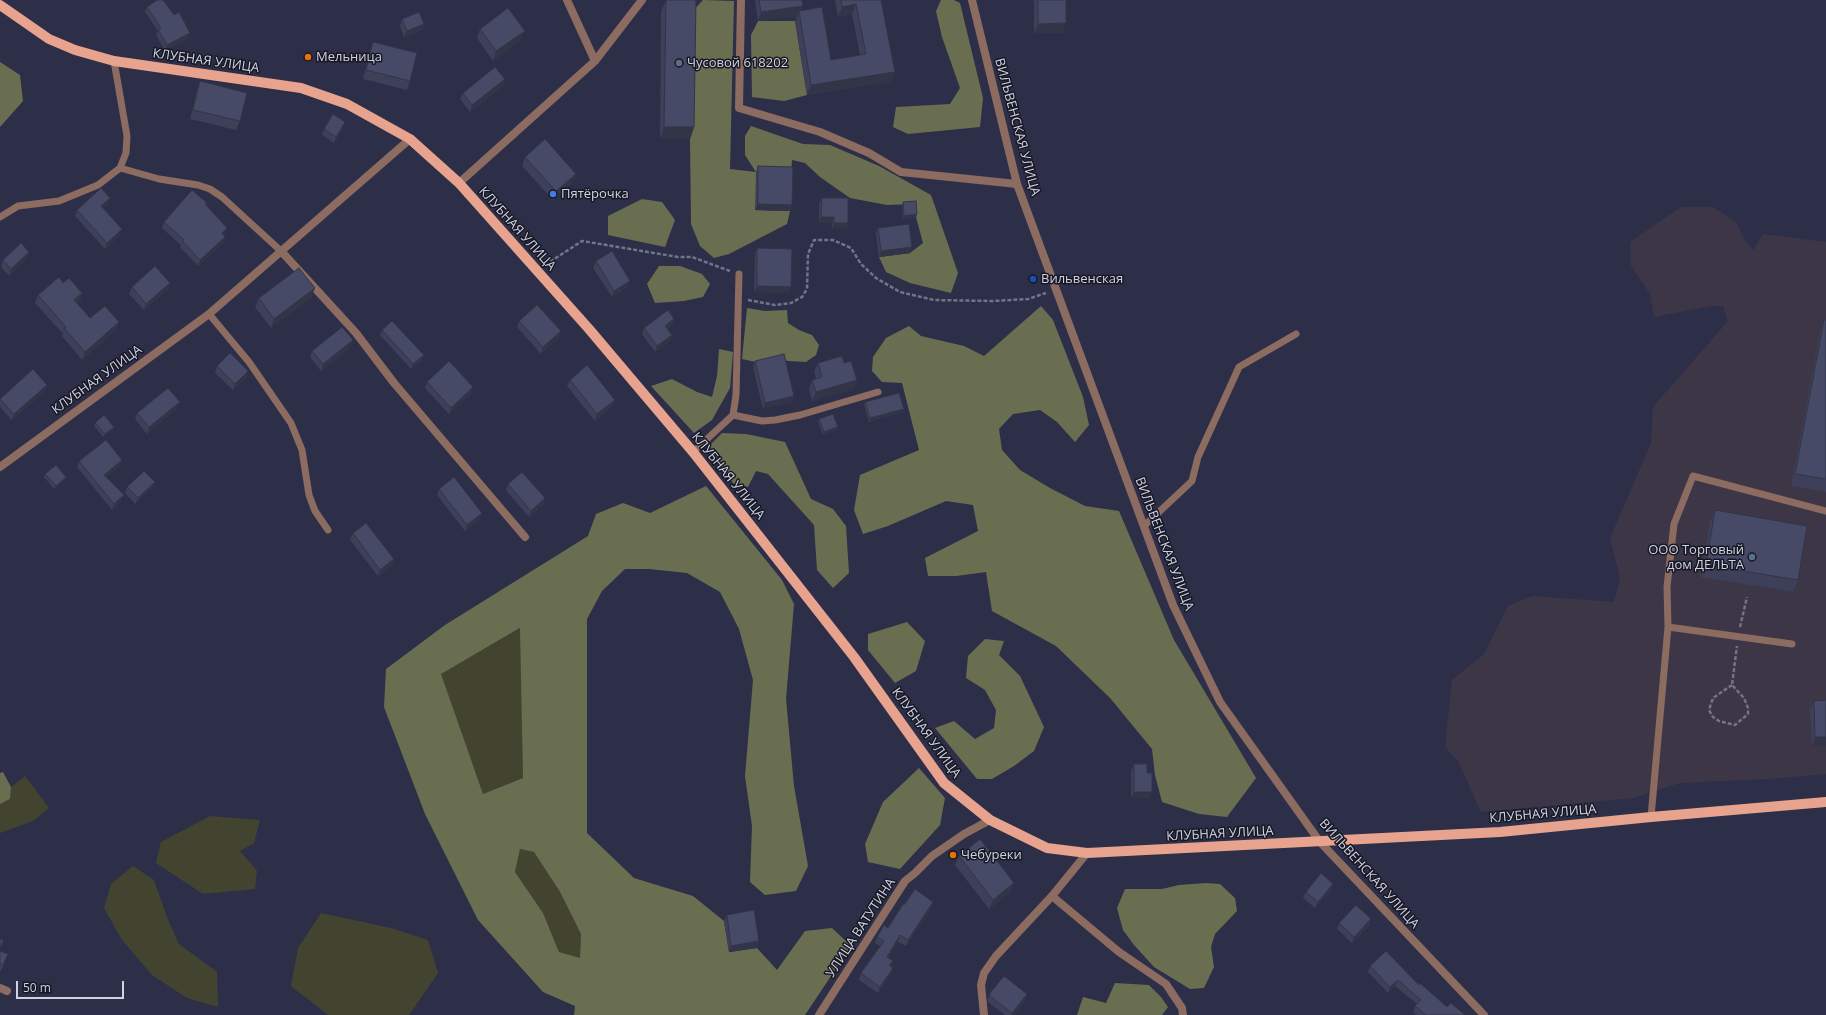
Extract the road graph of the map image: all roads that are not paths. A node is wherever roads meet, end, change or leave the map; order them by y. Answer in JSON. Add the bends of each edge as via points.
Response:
{"nodes":[{"id":1,"x":567,"y":0,"type":"edge"},
{"id":2,"x":642,"y":0,"type":"edge"},
{"id":3,"x":741,"y":0,"type":"edge"},
{"id":4,"x":972,"y":0,"type":"edge"},
{"id":5,"x":0,"y":5,"type":"edge"},
{"id":6,"x":114,"y":61,"type":"junction"},
{"id":7,"x":595,"y":61,"type":"junction"},
{"id":8,"x":410,"y":139,"type":"junction"},
{"id":9,"x":120,"y":168,"type":"junction"},
{"id":10,"x":459,"y":183,"type":"junction"},
{"id":11,"x":1017,"y":184,"type":"junction"},
{"id":12,"x":0,"y":217,"type":"edge"},
{"id":13,"x":280,"y":251,"type":"junction"},
{"id":14,"x":740,"y":274,"type":"road end"},
{"id":15,"x":209,"y":314,"type":"junction"},
{"id":16,"x":1296,"y":334,"type":"dead end"},
{"id":17,"x":878,"y":392,"type":"dead end"},
{"id":18,"x":733,"y":415,"type":"junction"},
{"id":19,"x":693,"y":452,"type":"junction"},
{"id":20,"x":0,"y":467,"type":"edge"},
{"id":21,"x":1826,"y":511,"type":"edge"},
{"id":22,"x":1144,"y":526,"type":"junction"},
{"id":23,"x":328,"y":530,"type":"dead end"},
{"id":24,"x":525,"y":538,"type":"dead end"},
{"id":25,"x":1668,"y":627,"type":"junction"},
{"id":26,"x":1792,"y":644,"type":"dead end"},
{"id":27,"x":1826,"y":802,"type":"edge"},
{"id":28,"x":1651,"y":817,"type":"junction"},
{"id":29,"x":990,"y":820,"type":"junction"},
{"id":30,"x":1320,"y":842,"type":"junction"},
{"id":31,"x":1087,"y":854,"type":"junction"},
{"id":32,"x":1052,"y":896,"type":"junction"},
{"id":33,"x":819,"y":1015,"type":"edge"},
{"id":34,"x":984,"y":1015,"type":"edge"},
{"id":35,"x":1183,"y":1015,"type":"edge"},
{"id":36,"x":1484,"y":1015,"type":"edge"}],
"edges":[{"from":1,"to":7,"type":"street"},
{"from":2,"to":7,"type":"street"},
{"from":3,"to":11,"type":"street","via":[[739,108],[820,132],[869,153],[901,172]]},
{"from":4,"to":11,"type":"street","name":"ВИЛЬВЕНСКАЯ УЛИЦА"},
{"from":5,"to":6,"type":"main road","name":"КЛУБНАЯ УЛИЦА","via":[[49,39],[75,50]]},
{"from":6,"to":8,"type":"main road","name":"КЛУБНАЯ УЛИЦА","via":[[301,88],[347,104]]},
{"from":6,"to":9,"type":"lane","via":[[127,136],[126,153]]},
{"from":7,"to":10,"type":"street"},
{"from":8,"to":10,"type":"main road","name":"КЛУБНАЯ УЛИЦА"},
{"from":8,"to":13,"type":"street","name":"КЛУБНАЯ УЛИЦА"},
{"from":9,"to":12,"type":"lane","via":[[98,186],[59,201],[18,206]]},
{"from":9,"to":13,"type":"lane","via":[[159,180],[210,189],[222,196]]},
{"from":10,"to":19,"type":"main road","name":"КЛУБНАЯ УЛИЦА"},
{"from":11,"to":22,"type":"street","name":"ВИЛЬВЕНСКАЯ УЛИЦА"},
{"from":13,"to":15,"type":"street","name":"КЛУБНАЯ УЛИЦА"},
{"from":13,"to":24,"type":"street","via":[[356,333],[394,383]]},
{"from":14,"to":18,"type":"lane","via":[[736,395]]},
{"from":15,"to":20,"type":"street","name":"КЛУБНАЯ УЛИЦА"},
{"from":15,"to":23,"type":"lane","via":[[249,362],[291,423],[302,450],[309,495],[315,511]]},
{"from":16,"to":22,"type":"lane","via":[[1239,368],[1198,457],[1192,481]]},
{"from":17,"to":18,"type":"lane","via":[[775,420]]},
{"from":18,"to":19,"type":"lane"},
{"from":19,"to":29,"type":"main road","name":"КЛУБНАЯ УЛИЦА","via":[[854,657],[944,783]]},
{"from":21,"to":25,"type":"lane","via":[[1694,476],[1674,524],[1667,587]]},
{"from":22,"to":30,"type":"street","name":"ВИЛЬВЕНСКАЯ УЛИЦА","via":[[1173,605],[1220,702]]},
{"from":25,"to":26,"type":"lane"},
{"from":25,"to":28,"type":"lane"},
{"from":27,"to":28,"type":"main road","name":"КЛУБНАЯ УЛИЦА"},
{"from":28,"to":30,"type":"main road","name":"КЛУБНАЯ УЛИЦА","via":[[1500,832]]},
{"from":29,"to":31,"type":"main road","name":"КЛУБНАЯ УЛИЦА","via":[[1047,848]]},
{"from":29,"to":33,"type":"street","name":"УЛИЦА ВАТУТИНА","via":[[932,856],[904,881]]},
{"from":30,"to":31,"type":"main road","name":"КЛУБНАЯ УЛИЦА"},
{"from":30,"to":36,"type":"street","name":"ВИЛЬВЕНСКАЯ УЛИЦА"},
{"from":31,"to":32,"type":"street"},
{"from":32,"to":34,"type":"street","via":[[996,956],[984,973],[981,985]]},
{"from":32,"to":35,"type":"street","via":[[1119,952],[1166,984],[1182,1008]]}]}
